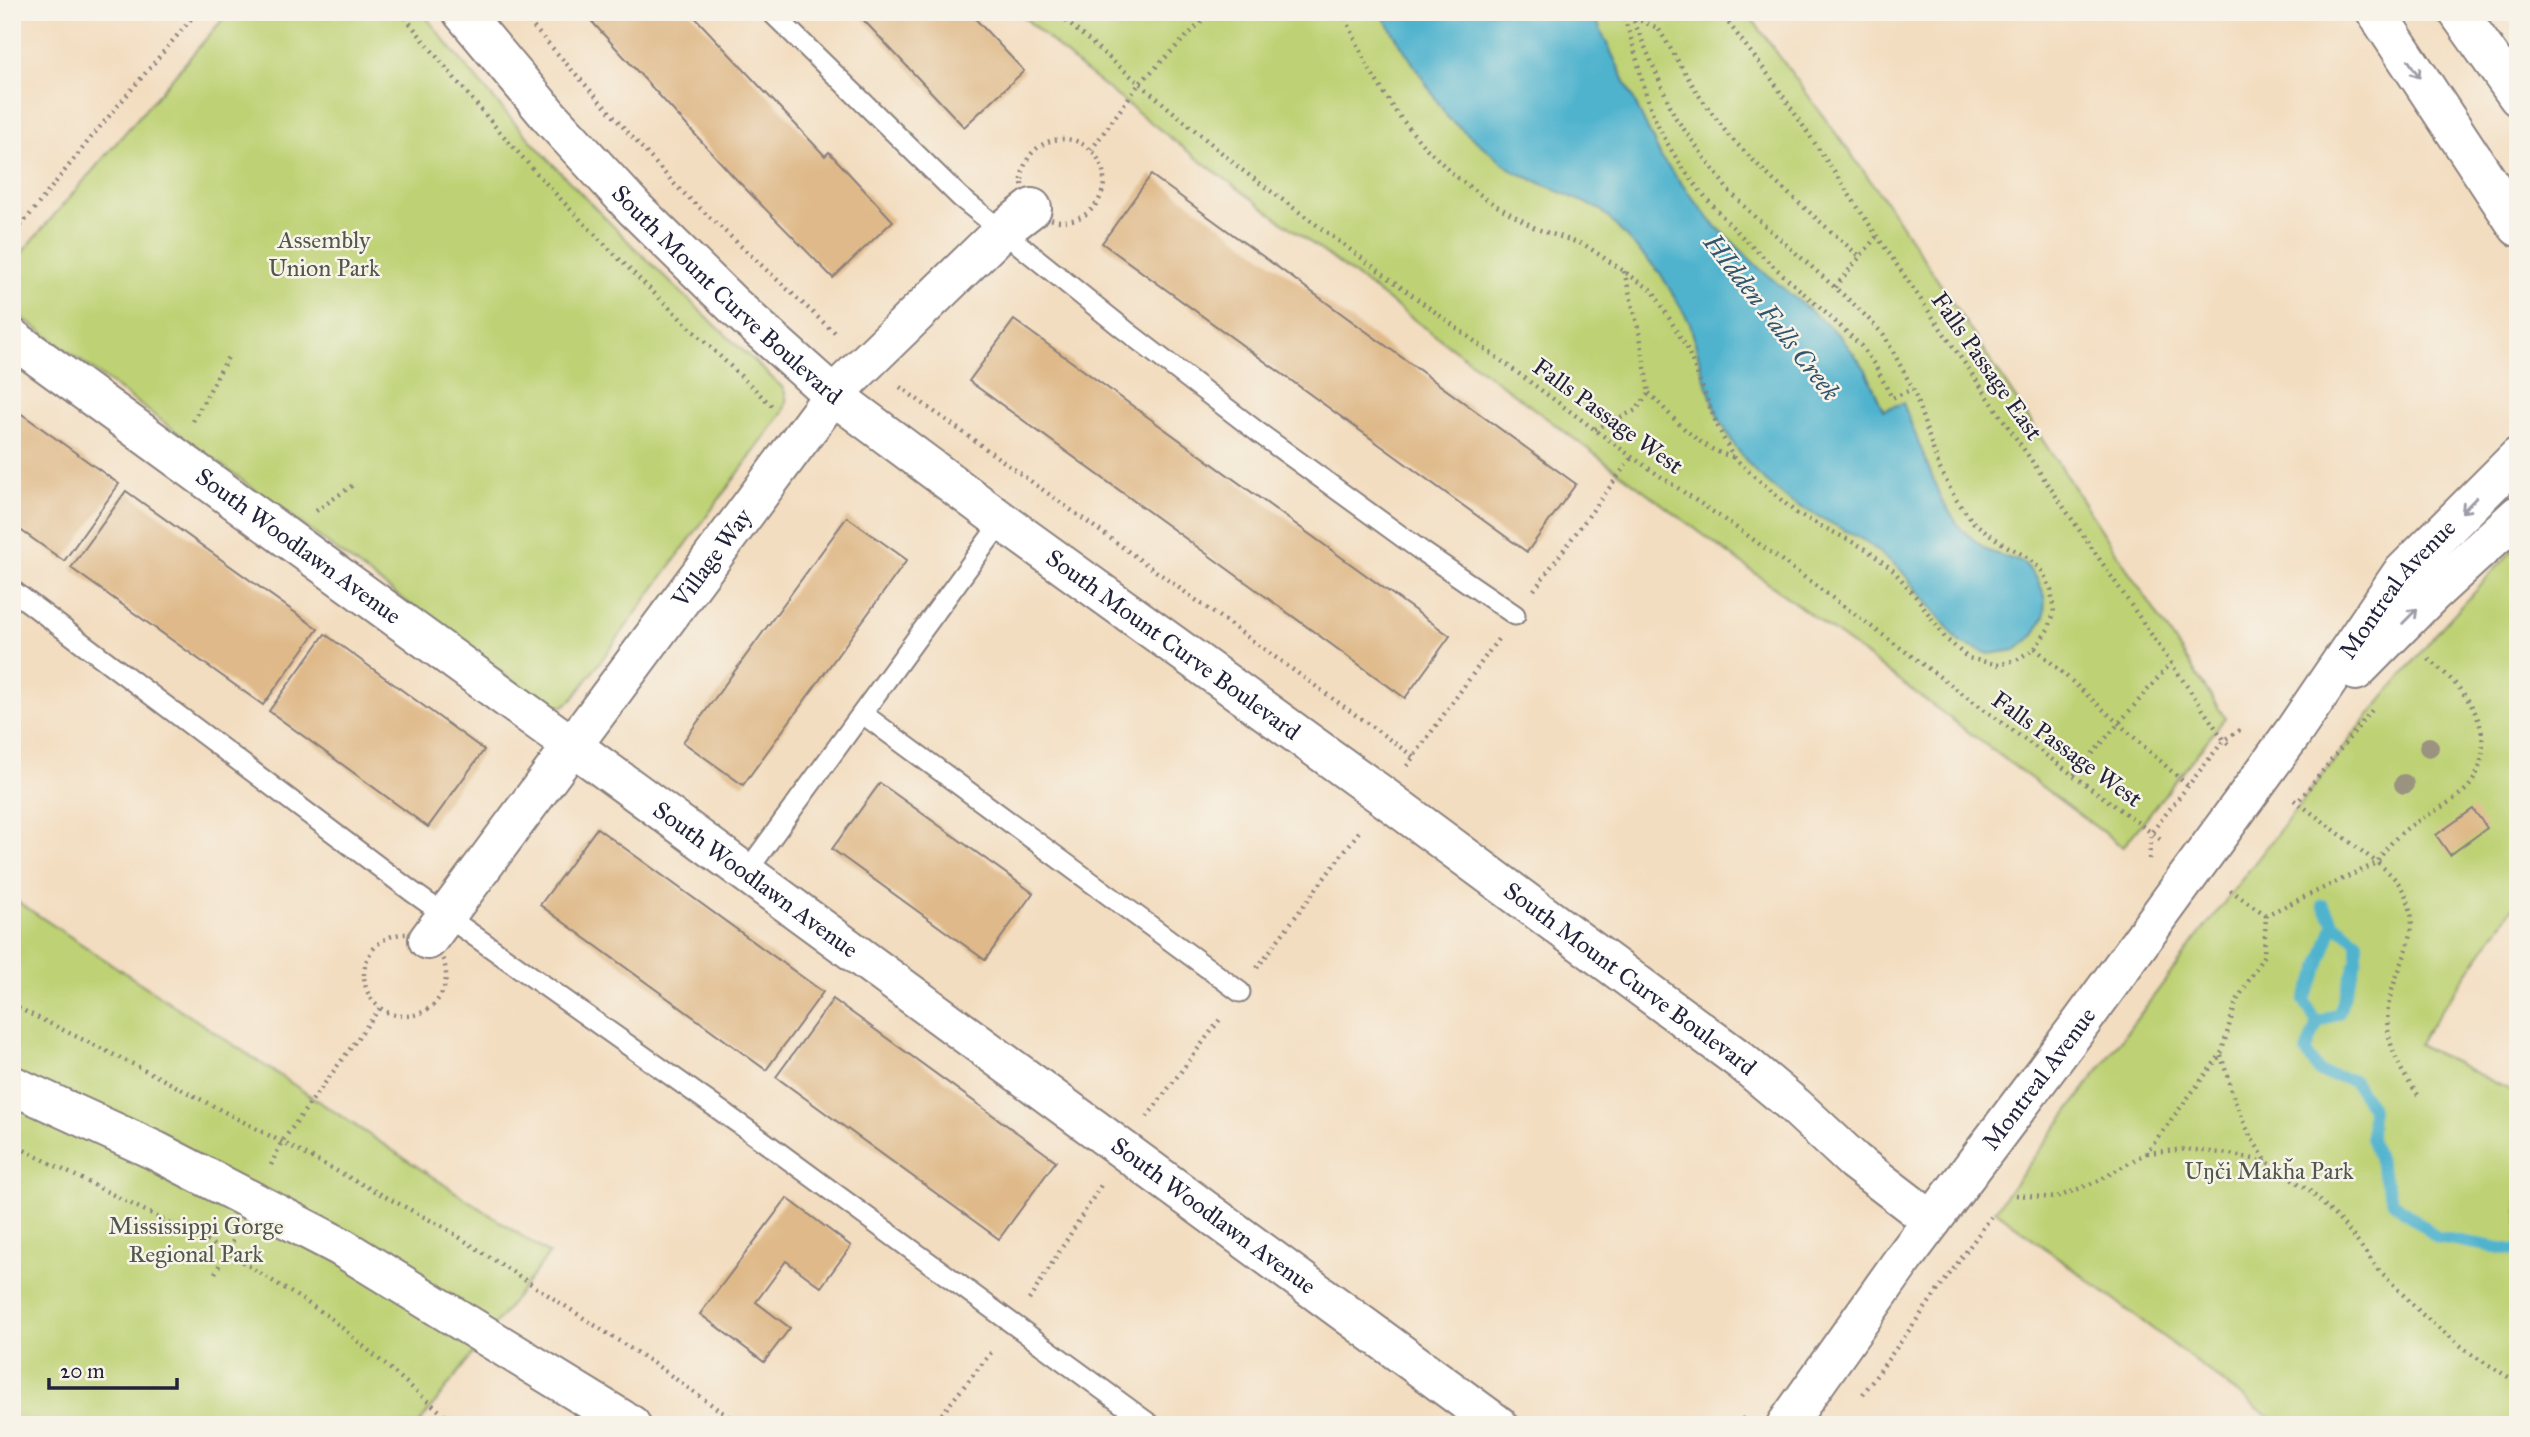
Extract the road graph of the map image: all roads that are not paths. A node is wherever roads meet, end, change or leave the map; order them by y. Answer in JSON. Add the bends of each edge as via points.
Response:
{"nodes":[{"id":1,"x":462,"y":12,"type":"edge"},
{"id":2,"x":771,"y":12,"type":"edge"},
{"id":3,"x":2376,"y":12,"type":"edge"},
{"id":4,"x":2458,"y":12,"type":"edge"},
{"id":5,"x":2518,"y":97,"type":"edge"},
{"id":6,"x":1032,"y":208,"type":"dead end"},
{"id":7,"x":2518,"y":227,"type":"edge"},
{"id":8,"x":1002,"y":231,"type":"junction"},
{"id":9,"x":12,"y":338,"type":"edge"},
{"id":10,"x":833,"y":395,"type":"junction"},
{"id":11,"x":2518,"y":457,"type":"edge"},
{"id":12,"x":2518,"y":515,"type":"edge"},
{"id":13,"x":1002,"y":521,"type":"junction"},
{"id":14,"x":12,"y":590,"type":"edge"},
{"id":15,"x":1515,"y":615,"type":"road end"},
{"id":16,"x":863,"y":714,"type":"junction"},
{"id":17,"x":2292,"y":734,"type":"junction"},
{"id":18,"x":573,"y":747,"type":"junction"},
{"id":19,"x":745,"y":874,"type":"junction"},
{"id":20,"x":437,"y":927,"type":"junction"},
{"id":21,"x":1240,"y":992,"type":"road end"},
{"id":22,"x":12,"y":1085,"type":"edge"},
{"id":23,"x":1932,"y":1221,"type":"junction"},
{"id":24,"x":631,"y":1425,"type":"edge"},
{"id":25,"x":1152,"y":1425,"type":"edge"},
{"id":26,"x":1498,"y":1425,"type":"edge"},
{"id":27,"x":1786,"y":1425,"type":"edge"}],
"edges":[{"from":1,"to":10,"type":"street","name":"South Mount Curve Boulevard","via":[[635,209]]},
{"from":2,"to":8,"type":"lane","via":[[857,100]]},
{"from":3,"to":7,"type":"street","one_way":true},
{"from":4,"to":5,"type":"street"},
{"from":6,"to":8,"type":"street","name":"Village Way"},
{"from":8,"to":10,"type":"street","name":"Village Way"},
{"from":8,"to":15,"type":"lane","via":[[1259,433]]},
{"from":9,"to":18,"type":"street","name":"South Woodlawn Avenue"},
{"from":10,"to":13,"type":"street","name":"South Mount Curve Boulevard"},
{"from":10,"to":18,"type":"street","name":"Village Way"},
{"from":11,"to":17,"type":"street","name":"Montreal Avenue","one_way":true,"via":[[2401,574]]},
{"from":17,"to":12,"type":"street","name":"Montreal Avenue","one_way":true},
{"from":13,"to":16,"type":"lane"},
{"from":13,"to":23,"type":"street","name":"South Mount Curve Boulevard","via":[[1741,1060],[1854,1161]]},
{"from":14,"to":20,"type":"lane","via":[[411,891]]},
{"from":16,"to":19,"type":"lane"},
{"from":16,"to":21,"type":"lane"},
{"from":17,"to":23,"type":"street","name":"Montreal Avenue"},
{"from":18,"to":19,"type":"street","name":"South Woodlawn Avenue"},
{"from":18,"to":20,"type":"street","name":"Village Way"},
{"from":19,"to":26,"type":"street","name":"South Woodlawn Avenue"},
{"from":20,"to":25,"type":"lane"},
{"from":22,"to":24,"type":"street","via":[[156,1151],[341,1247]]},
{"from":23,"to":27,"type":"street","name":"Montreal Avenue"}]}
